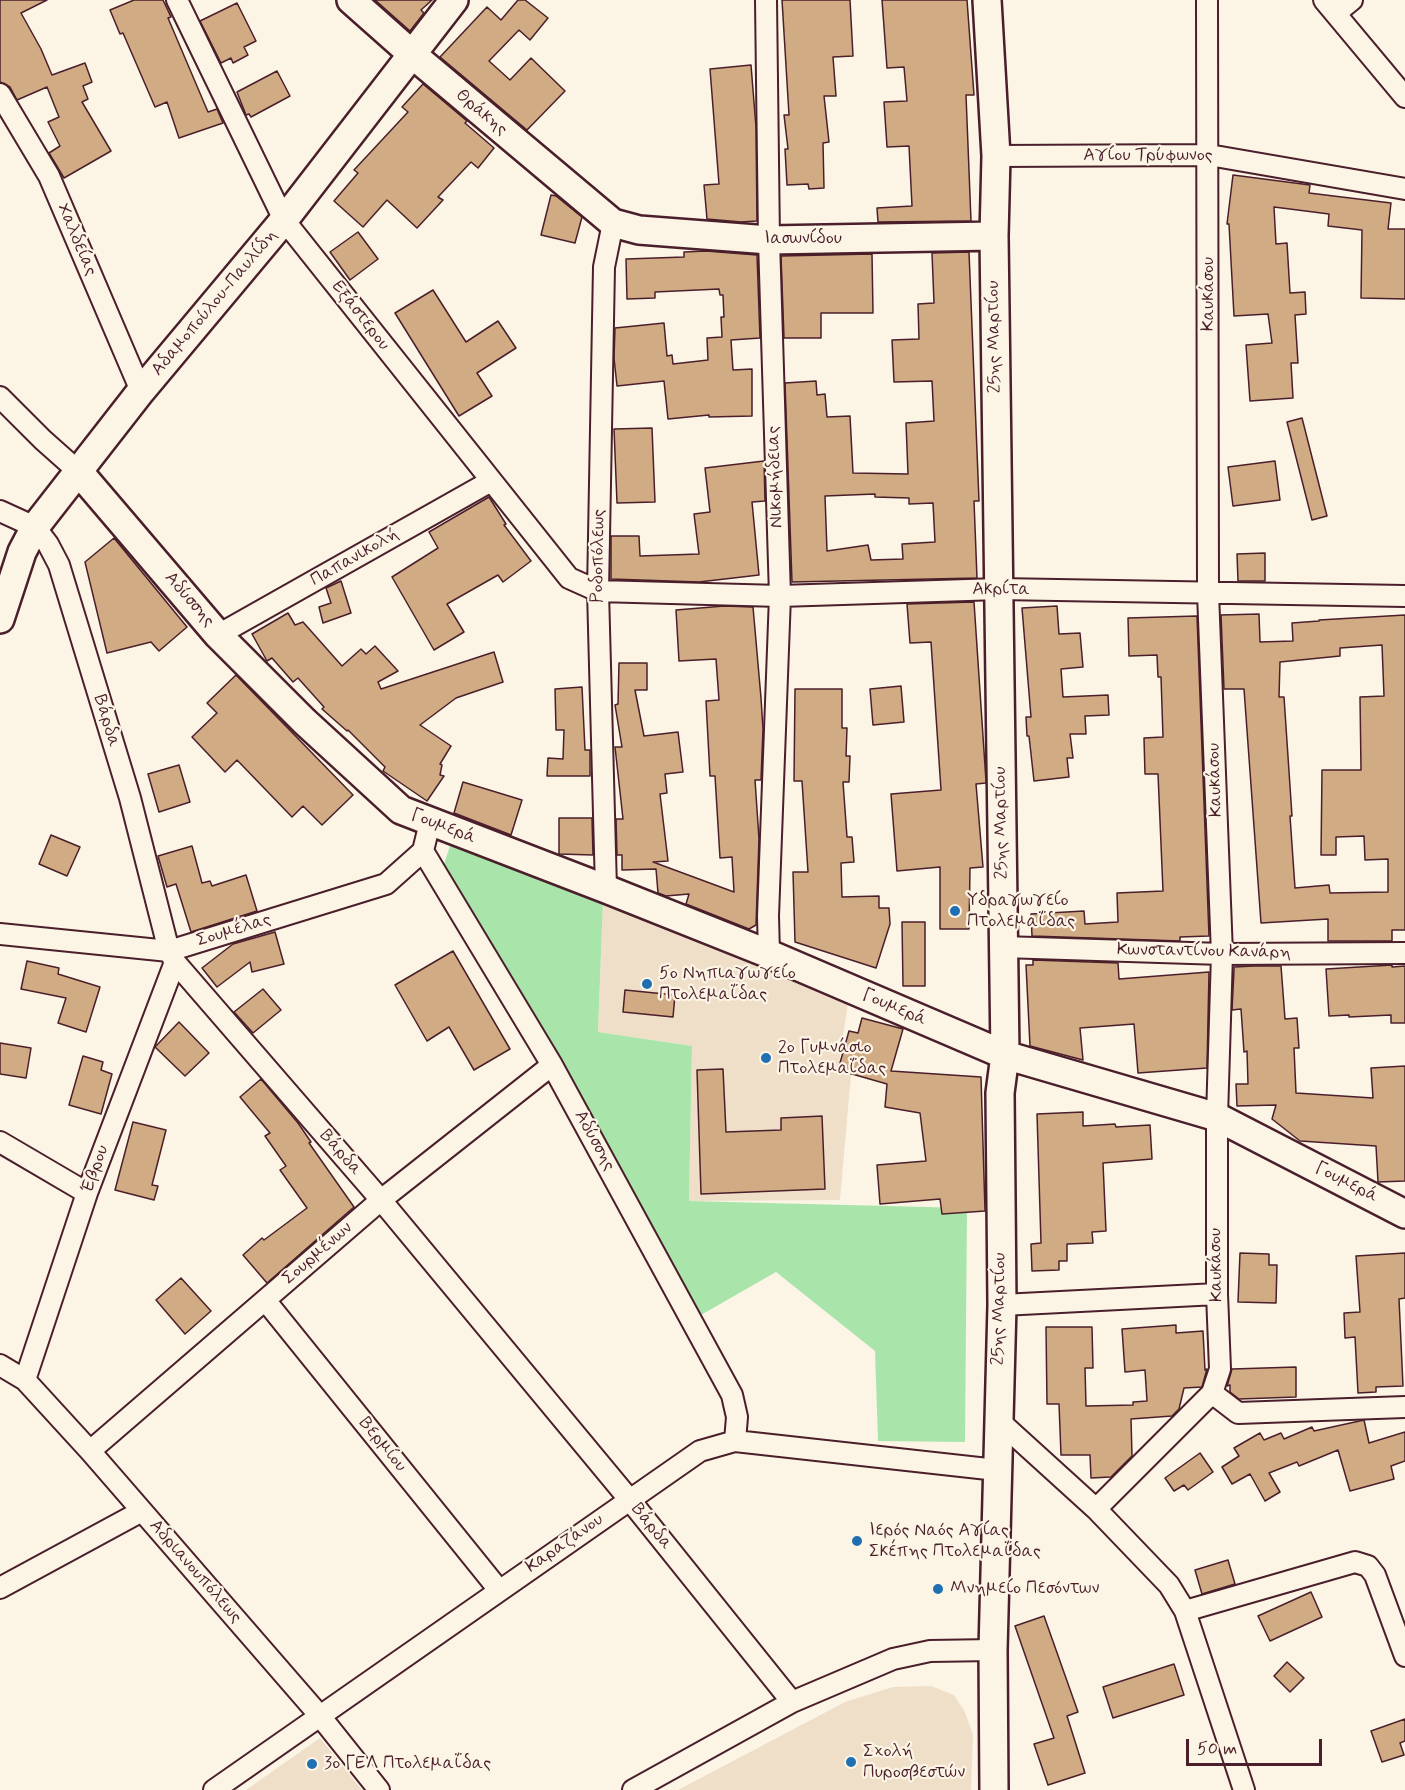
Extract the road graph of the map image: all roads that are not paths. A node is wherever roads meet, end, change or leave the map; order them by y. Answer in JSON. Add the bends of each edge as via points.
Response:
{"nodes":[{"id":1,"x":177,"y":0,"type":"edge"},
{"id":2,"x":351,"y":0,"type":"edge"},
{"id":3,"x":454,"y":0,"type":"edge"},
{"id":4,"x":766,"y":0,"type":"edge"},
{"id":5,"x":987,"y":0,"type":"edge"},
{"id":6,"x":1207,"y":0,"type":"edge"},
{"id":7,"x":1352,"y":0,"type":"edge"},
{"id":8,"x":1330,"y":6,"type":"edge"},
{"id":9,"x":413,"y":55,"type":"junction"},
{"id":10,"x":0,"y":94,"type":"edge"},
{"id":11,"x":1405,"y":97,"type":"edge"},
{"id":12,"x":1209,"y":155,"type":"junction"},
{"id":13,"x":996,"y":156,"type":"junction"},
{"id":14,"x":1405,"y":189,"type":"edge"},
{"id":15,"x":285,"y":220,"type":"junction"},
{"id":16,"x":613,"y":223,"type":"junction"},
{"id":17,"x":994,"y":236,"type":"junction"},
{"id":18,"x":770,"y":240,"type":"junction"},
{"id":19,"x":141,"y":391,"type":"junction"},
{"id":20,"x":0,"y":397,"type":"edge"},
{"id":21,"x":79,"y":472,"type":"junction"},
{"id":22,"x":491,"y":481,"type":"junction"},
{"id":23,"x":0,"y":511,"type":"edge"},
{"id":24,"x":35,"y":527,"type":"junction"},
{"id":25,"x":999,"y":589,"type":"junction"},
{"id":26,"x":598,"y":591,"type":"junction"},
{"id":27,"x":1208,"y":593,"type":"junction"},
{"id":28,"x":780,"y":596,"type":"junction"},
{"id":29,"x":1405,"y":596,"type":"edge"},
{"id":30,"x":0,"y":619,"type":"edge"},
{"id":31,"x":218,"y":635,"type":"junction"},
{"id":32,"x":385,"y":795,"type":"joint"},
{"id":33,"x":430,"y":822,"type":"junction"},
{"id":34,"x":423,"y":851,"type":"junction"},
{"id":35,"x":606,"y":889,"type":"junction"},
{"id":36,"x":0,"y":934,"type":"edge"},
{"id":37,"x":1003,"y":947,"type":"junction"},
{"id":38,"x":1405,"y":953,"type":"edge"},
{"id":39,"x":769,"y":954,"type":"junction"},
{"id":40,"x":1222,"y":954,"type":"junction"},
{"id":41,"x":172,"y":956,"type":"junction"},
{"id":42,"x":1005,"y":1055,"type":"junction"},
{"id":43,"x":552,"y":1065,"type":"junction"},
{"id":44,"x":1217,"y":1117,"type":"junction"},
{"id":45,"x":0,"y":1142,"type":"edge"},
{"id":46,"x":87,"y":1193,"type":"junction"},
{"id":47,"x":381,"y":1200,"type":"junction"},
{"id":48,"x":1405,"y":1214,"type":"edge"},
{"id":49,"x":1217,"y":1294,"type":"junction"},
{"id":50,"x":265,"y":1300,"type":"junction"},
{"id":51,"x":1002,"y":1305,"type":"junction"},
{"id":52,"x":0,"y":1365,"type":"edge"},
{"id":53,"x":25,"y":1380,"type":"junction"},
{"id":54,"x":1212,"y":1393,"type":"junction"},
{"id":55,"x":1405,"y":1407,"type":"edge"},
{"id":56,"x":998,"y":1420,"type":"junction"},
{"id":57,"x":735,"y":1441,"type":"junction"},
{"id":58,"x":90,"y":1451,"type":"junction"},
{"id":59,"x":997,"y":1470,"type":"junction"},
{"id":60,"x":629,"y":1499,"type":"junction"},
{"id":61,"x":1096,"y":1509,"type":"junction"},
{"id":62,"x":142,"y":1511,"type":"junction"},
{"id":63,"x":0,"y":1588,"type":"edge"},
{"id":64,"x":500,"y":1590,"type":"junction"},
{"id":65,"x":1185,"y":1611,"type":"junction"},
{"id":66,"x":993,"y":1650,"type":"junction"},
{"id":67,"x":1405,"y":1656,"type":"edge"},
{"id":68,"x":792,"y":1702,"type":"junction"},
{"id":69,"x":320,"y":1716,"type":"junction"},
{"id":70,"x":214,"y":1790,"type":"edge"},
{"id":71,"x":379,"y":1790,"type":"edge"},
{"id":72,"x":633,"y":1790,"type":"edge"},
{"id":73,"x":994,"y":1790,"type":"edge"},
{"id":74,"x":1244,"y":1790,"type":"edge"}],
"edges":[{"from":1,"to":15,"type":"street","name":"Εξάστερου"},
{"from":2,"to":9,"type":"street","name":"Θράκης"},
{"from":3,"to":9,"type":"street","name":"Αδαμοπούλου-Παυλίδη"},
{"from":4,"to":18,"type":"street","name":"Νικομήδειας"},
{"from":5,"to":13,"type":"street","name":"25ης Μαρτίου"},
{"from":6,"to":12,"type":"street","name":"Καυκάσου"},
{"from":7,"to":8,"type":"street"},
{"from":8,"to":11,"type":"street"},
{"from":9,"to":15,"type":"street","name":"Αδαμοπούλου-Παυλίδη"},
{"from":9,"to":16,"type":"street","name":"Θράκης"},
{"from":10,"to":19,"type":"street","name":"Χαλδείας","via":[[49,176]]},
{"from":12,"to":13,"type":"street","name":"Αγίου Τρύφωνος"},
{"from":12,"to":14,"type":"street","name":"Αγίου Τρύφωνος"},
{"from":12,"to":27,"type":"street","name":"Καυκάσου"},
{"from":13,"to":17,"type":"street","name":"25ης Μαρτίου"},
{"from":15,"to":19,"type":"street","name":"Αδαμοπούλου-Παυλίδη"},
{"from":15,"to":22,"type":"street","name":"Εξάστερου"},
{"from":16,"to":18,"type":"street","name":"Ιασωνίδου","via":[[639,230]]},
{"from":16,"to":26,"type":"street","name":"Ροδοπόλεως","via":[[604,267]]},
{"from":17,"to":18,"type":"street","name":"Ιασωνίδου"},
{"from":17,"to":25,"type":"street","name":"25ης Μαρτίου"},
{"from":18,"to":28,"type":"street","name":"Νικομήδειας"},
{"from":19,"to":21,"type":"street","name":"Αδαμοπούλου-Παυλίδη"},
{"from":20,"to":21,"type":"street","name":"Αδύσσης"},
{"from":21,"to":24,"type":"street","name":"Αδαμοπούλου-Παυλίδη"},
{"from":21,"to":31,"type":"street","name":"Αδύσσης"},
{"from":22,"to":26,"type":"street","name":"Εξάστερου","via":[[569,578]]},
{"from":22,"to":31,"type":"street","name":"Παπανικολή"},
{"from":23,"to":24,"type":"street"},
{"from":24,"to":30,"type":"street","name":"Αδαμοπούλου-Παυλίδη","via":[[22,552]]},
{"from":24,"to":41,"type":"street","name":"Βάρδα","via":[[59,565],[130,798]]},
{"from":25,"to":27,"type":"street","name":"Ακρίτα"},
{"from":25,"to":28,"type":"street","name":"Ακρίτα"},
{"from":25,"to":37,"type":"street","name":"25ης Μαρτίου"},
{"from":26,"to":28,"type":"street","name":"Ακρίτα"},
{"from":26,"to":35,"type":"street","name":"Ροδοπόλεως"},
{"from":27,"to":29,"type":"street","name":"Ακρίτα"},
{"from":27,"to":40,"type":"street","name":"Καυκάσου"},
{"from":28,"to":39,"type":"street","name":"Νικομήδειας"},
{"from":31,"to":32,"type":"street","name":"Αδύσσης","via":[[304,722]]},
{"from":32,"to":33,"type":"street","name":"Γουμερά","via":[[401,810]]},
{"from":33,"to":34,"type":"street"},
{"from":33,"to":35,"type":"street","name":"Γουμερά"},
{"from":34,"to":41,"type":"street","name":"Σουμέλας","via":[[386,884]]},
{"from":34,"to":43,"type":"street","name":"Αδύσσης"},
{"from":35,"to":39,"type":"street","name":"Γουμερά"},
{"from":36,"to":41,"type":"street","name":"Σουμέλας"},
{"from":37,"to":40,"type":"street","name":"Κωνσταντίνου Κανάρη"},
{"from":37,"to":42,"type":"street","name":"25ης Μαρτίου"},
{"from":38,"to":40,"type":"street","name":"Κωνσταντίνου Κανάρη"},
{"from":39,"to":42,"type":"street","name":"Γουμερά"},
{"from":40,"to":44,"type":"street","name":"Καυκάσου"},
{"from":41,"to":46,"type":"street","name":"Έβρου"},
{"from":41,"to":47,"type":"street","name":"Βάρδα"},
{"from":42,"to":44,"type":"street","name":"Γουμερά"},
{"from":42,"to":51,"type":"street","name":"25ης Μαρτίου","via":[[1000,1093]]},
{"from":43,"to":47,"type":"street","name":"Σουρμένων"},
{"from":43,"to":57,"type":"street","name":"Αδύσσης","via":[[732,1395],[737,1417]]},
{"from":44,"to":48,"type":"street","name":"Γουμερά"},
{"from":44,"to":49,"type":"street","name":"Καυκάσου"},
{"from":45,"to":46,"type":"street"},
{"from":46,"to":53,"type":"street","name":"Έβρου"},
{"from":47,"to":50,"type":"street","name":"Σουρμένων"},
{"from":47,"to":60,"type":"street","name":"Βάρδα"},
{"from":49,"to":51,"type":"street"},
{"from":49,"to":54,"type":"street","name":"Καυκάσου","via":[[1220,1369]]},
{"from":50,"to":58,"type":"street","name":"Σουρμένων"},
{"from":50,"to":64,"type":"street","name":"Βερμίου"},
{"from":51,"to":56,"type":"street","name":"25ης Μαρτίου"},
{"from":52,"to":53,"type":"street","name":"Αδριανουπόλεως"},
{"from":53,"to":58,"type":"street","name":"Αδριανουπόλεως"},
{"from":54,"to":55,"type":"street","via":[[1238,1413]]},
{"from":54,"to":61,"type":"street","name":"Καυκάσου"},
{"from":56,"to":59,"type":"street","name":"25ης Μαρτίου"},
{"from":56,"to":61,"type":"street"},
{"from":57,"to":59,"type":"street","name":"Καραζάνου"},
{"from":57,"to":60,"type":"street","name":"Καραζάνου","via":[[700,1450]]},
{"from":58,"to":62,"type":"street","name":"Αδριανουπόλεως"},
{"from":59,"to":66,"type":"street","name":"25ης Μαρτίου"},
{"from":60,"to":64,"type":"street","name":"Καραζάνου"},
{"from":60,"to":68,"type":"street","name":"Βάρδα"},
{"from":61,"to":65,"type":"street","via":[[1169,1585]]},
{"from":62,"to":63,"type":"street"},
{"from":62,"to":69,"type":"street","name":"Αδριανουπόλεως"},
{"from":64,"to":69,"type":"street","name":"Καραζάνου"},
{"from":65,"to":67,"type":"street","via":[[1355,1562],[1368,1566],[1375,1575]]},
{"from":65,"to":74,"type":"street"},
{"from":66,"to":68,"type":"street","via":[[930,1651],[892,1659]]},
{"from":66,"to":73,"type":"street","name":"25ης Μαρτίου"},
{"from":68,"to":72,"type":"street"},
{"from":69,"to":70,"type":"street","name":"Καραζάνου"},
{"from":69,"to":71,"type":"street","name":"Αδριανουπόλεως"}]}
